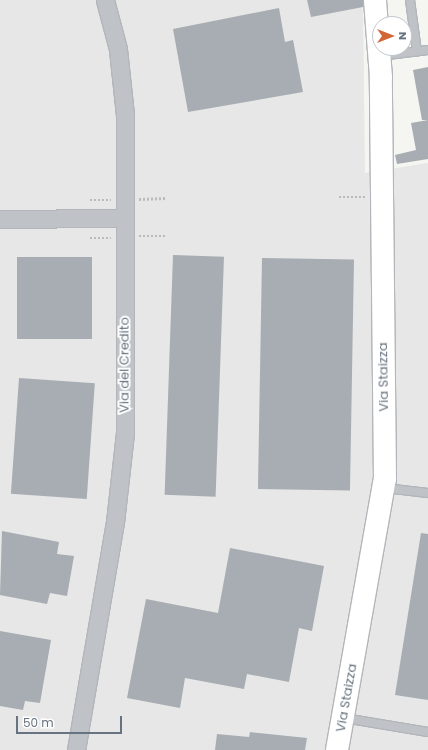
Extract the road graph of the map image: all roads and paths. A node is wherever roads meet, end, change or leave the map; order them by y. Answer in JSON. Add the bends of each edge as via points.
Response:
{"nodes":[{"id":1,"x":105,"y":0,"type":"edge"},
{"id":2,"x":375,"y":0,"type":"edge"},
{"id":3,"x":410,"y":0,"type":"edge"},
{"id":4,"x":376,"y":16,"type":"edge"},
{"id":5,"x":428,"y":50,"type":"edge"},
{"id":6,"x":418,"y":52,"type":"junction"},
{"id":7,"x":412,"y":53,"type":"edge"},
{"id":8,"x":380,"y":56,"type":"edge"},
{"id":9,"x":339,"y":197,"type":"dead end"},
{"id":10,"x":370,"y":197,"type":"dead end"},
{"id":11,"x":138,"y":198,"type":"dead end"},
{"id":12,"x":166,"y":198,"type":"dead end"},
{"id":13,"x":90,"y":200,"type":"dead end"},
{"id":14,"x":112,"y":200,"type":"dead end"},
{"id":15,"x":124,"y":218,"type":"junction"},
{"id":16,"x":0,"y":219,"type":"edge"},
{"id":17,"x":139,"y":236,"type":"dead end"},
{"id":18,"x":167,"y":236,"type":"dead end"},
{"id":19,"x":90,"y":238,"type":"dead end"},
{"id":20,"x":112,"y":238,"type":"dead end"},
{"id":21,"x":384,"y":488,"type":"junction"},
{"id":22,"x":428,"y":493,"type":"edge"},
{"id":23,"x":343,"y":717,"type":"junction"},
{"id":24,"x":78,"y":728,"type":"junction"},
{"id":25,"x":428,"y":732,"type":"edge"},
{"id":26,"x":65,"y":750,"type":"edge"},
{"id":27,"x":76,"y":750,"type":"edge"},
{"id":28,"x":337,"y":750,"type":"edge"}],
"edges":[{"from":1,"to":15,"type":"street","name":"Via del Credito","via":[[118,49],[123,90]]},
{"from":2,"to":4,"type":"street","name":"Via Staizza"},
{"from":3,"to":6,"type":"lane"},
{"from":5,"to":6,"type":"lane"},
{"from":6,"to":7,"type":"lane"},
{"from":8,"to":21,"type":"street","name":"Via Staizza"},
{"from":9,"to":10,"type":"path"},
{"from":11,"to":12,"type":"path"},
{"from":13,"to":14,"type":"path"},
{"from":15,"to":16,"type":"street"},
{"from":15,"to":24,"type":"street","name":"Via del Credito","via":[[124,452],[115,522]]},
{"from":17,"to":18,"type":"path"},
{"from":19,"to":20,"type":"path"},
{"from":21,"to":22,"type":"lane"},
{"from":21,"to":23,"type":"street","name":"Via Staizza"},
{"from":23,"to":25,"type":"lane"},
{"from":23,"to":28,"type":"street","name":"Via Staizza"},
{"from":24,"to":26,"type":"street","name":"Via del Credito"},
{"from":24,"to":27,"type":"street","name":"Via del Credito"}]}
